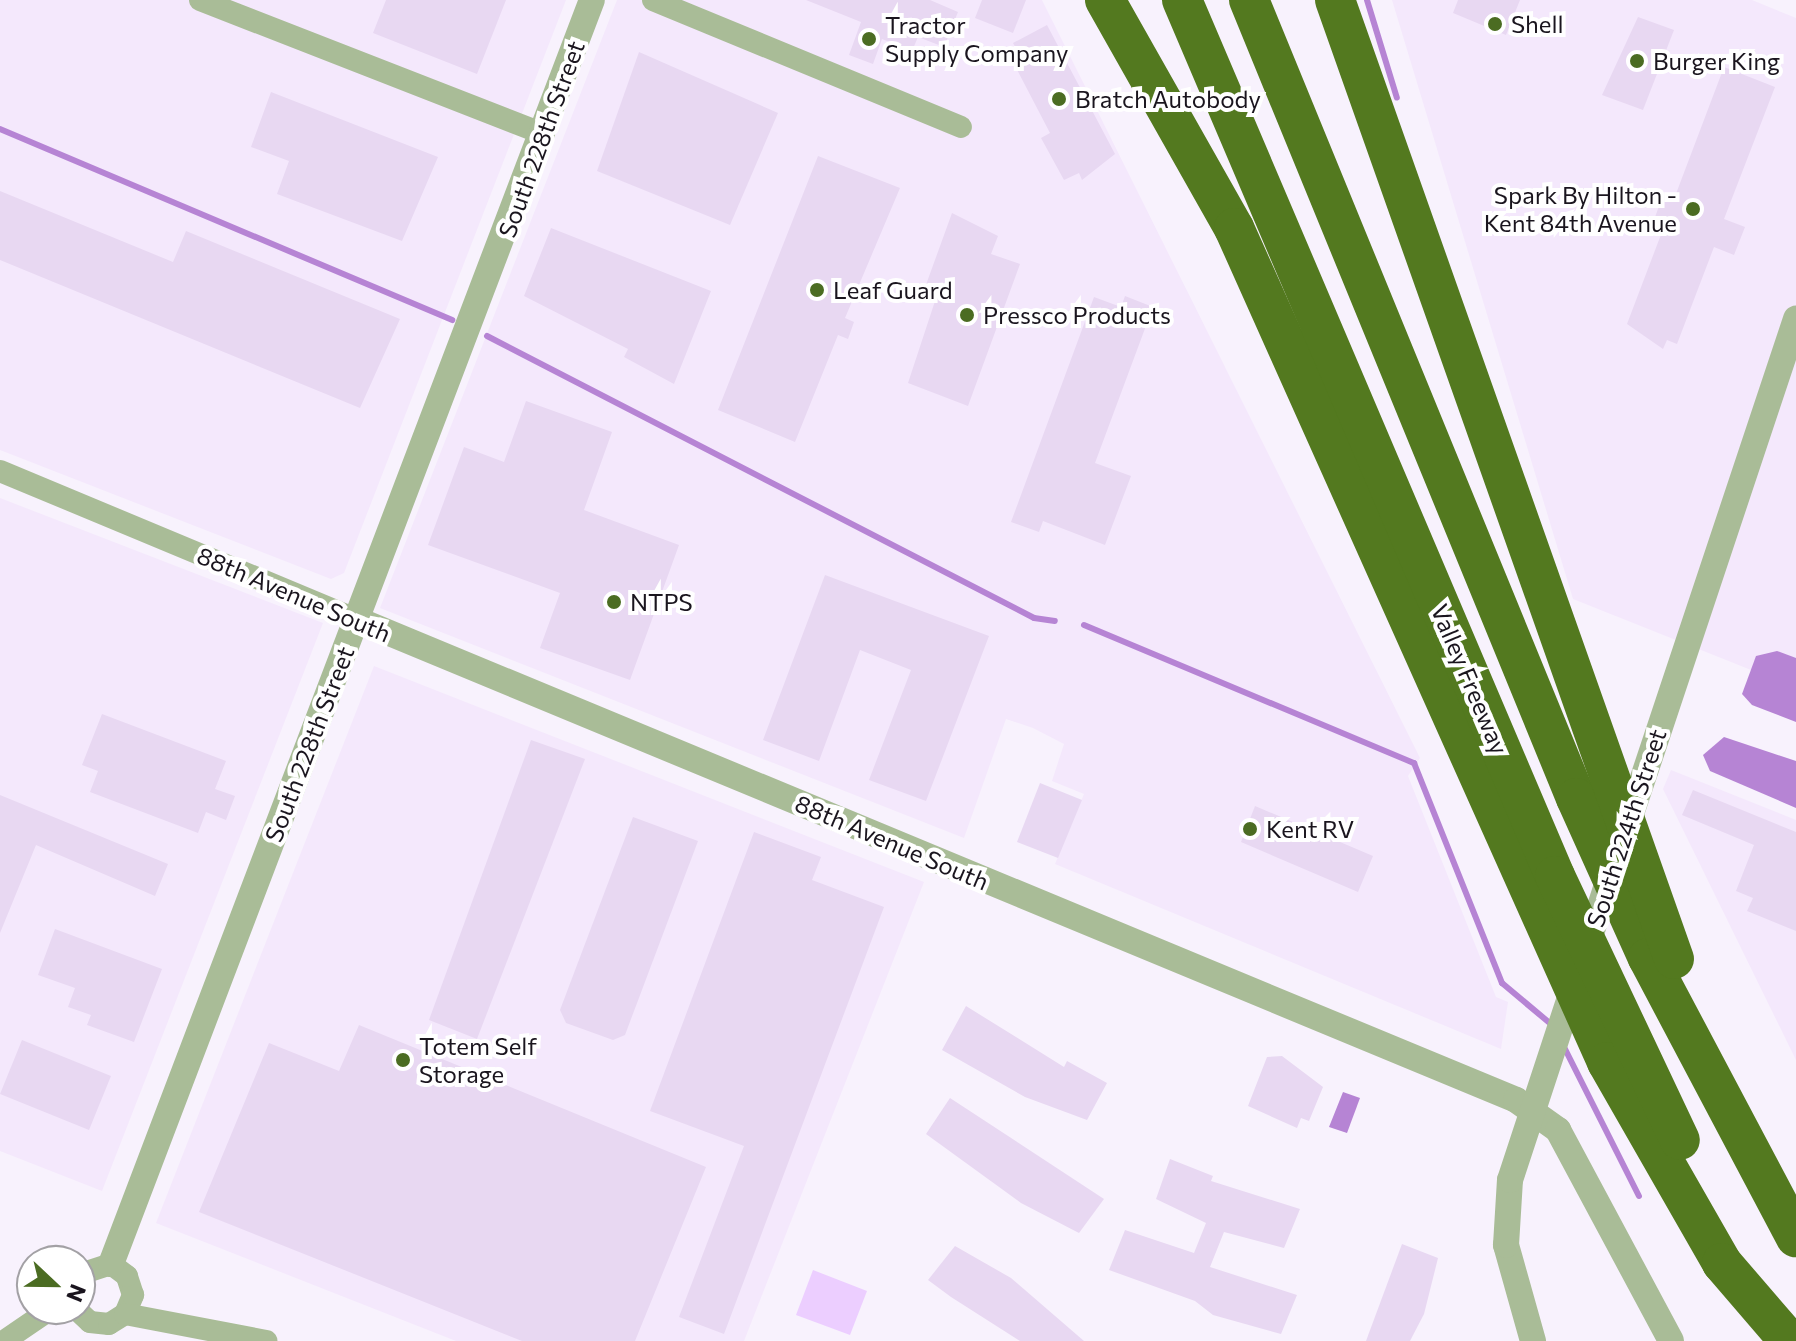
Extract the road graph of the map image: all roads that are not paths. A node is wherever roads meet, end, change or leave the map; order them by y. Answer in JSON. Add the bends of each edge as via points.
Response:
{"nodes":[{"id":1,"x":200,"y":0,"type":"edge"},
{"id":2,"x":592,"y":0,"type":"edge"},
{"id":3,"x":653,"y":0,"type":"edge"},
{"id":4,"x":1105,"y":0,"type":"edge"},
{"id":5,"x":1182,"y":0,"type":"edge"},
{"id":6,"x":1249,"y":0,"type":"edge"},
{"id":7,"x":1335,"y":0,"type":"edge"},
{"id":8,"x":961,"y":127,"type":"dead end"},
{"id":9,"x":544,"y":134,"type":"junction"},
{"id":10,"x":1796,"y":319,"type":"edge"},
{"id":11,"x":0,"y":471,"type":"edge"},
{"id":12,"x":358,"y":620,"type":"junction"},
{"id":13,"x":1733,"y":1125,"type":"junction"},
{"id":14,"x":1796,"y":1237,"type":"edge"},
{"id":15,"x":111,"y":1264,"type":"junction"},
{"id":16,"x":96,"y":1269,"type":"edge"},
{"id":17,"x":125,"y":1314,"type":"junction"},
{"id":18,"x":96,"y":1322,"type":"edge"},
{"id":19,"x":28,"y":1325,"type":"edge"},
{"id":20,"x":4,"y":1341,"type":"edge"},
{"id":21,"x":266,"y":1341,"type":"edge"},
{"id":22,"x":1533,"y":1341,"type":"edge"},
{"id":23,"x":1671,"y":1341,"type":"edge"},
{"id":24,"x":1792,"y":1341,"type":"edge"}],
"edges":[{"from":1,"to":9,"type":"street"},
{"from":2,"to":9,"type":"street","name":"South 228th Street"},
{"from":3,"to":8,"type":"street"},
{"from":4,"to":24,"type":"highway","via":[[1234,228],[1607,1062],[1722,1263]]},
{"from":5,"to":24,"type":"highway","name":"Valley Freeway","via":[[1619,1018]]},
{"from":6,"to":13,"type":"highway","via":[[1576,798]]},
{"from":7,"to":13,"type":"highway"},
{"from":9,"to":12,"type":"street","name":"South 228th Street"},
{"from":10,"to":22,"type":"street","name":"South 224th Street","via":[[1510,1180],[1506,1245]]},
{"from":11,"to":12,"type":"street","name":"88th Avenue South"},
{"from":12,"to":15,"type":"street","name":"South 228th Street"},
{"from":12,"to":23,"type":"street","name":"88th Avenue South","via":[[1516,1100],[1558,1130]]},
{"from":13,"to":14,"type":"highway"},
{"from":15,"to":16,"type":"street"},
{"from":15,"to":17,"type":"street","via":[[132,1285]]},
{"from":17,"to":18,"type":"street"},
{"from":17,"to":21,"type":"street"},
{"from":19,"to":20,"type":"street"}]}
